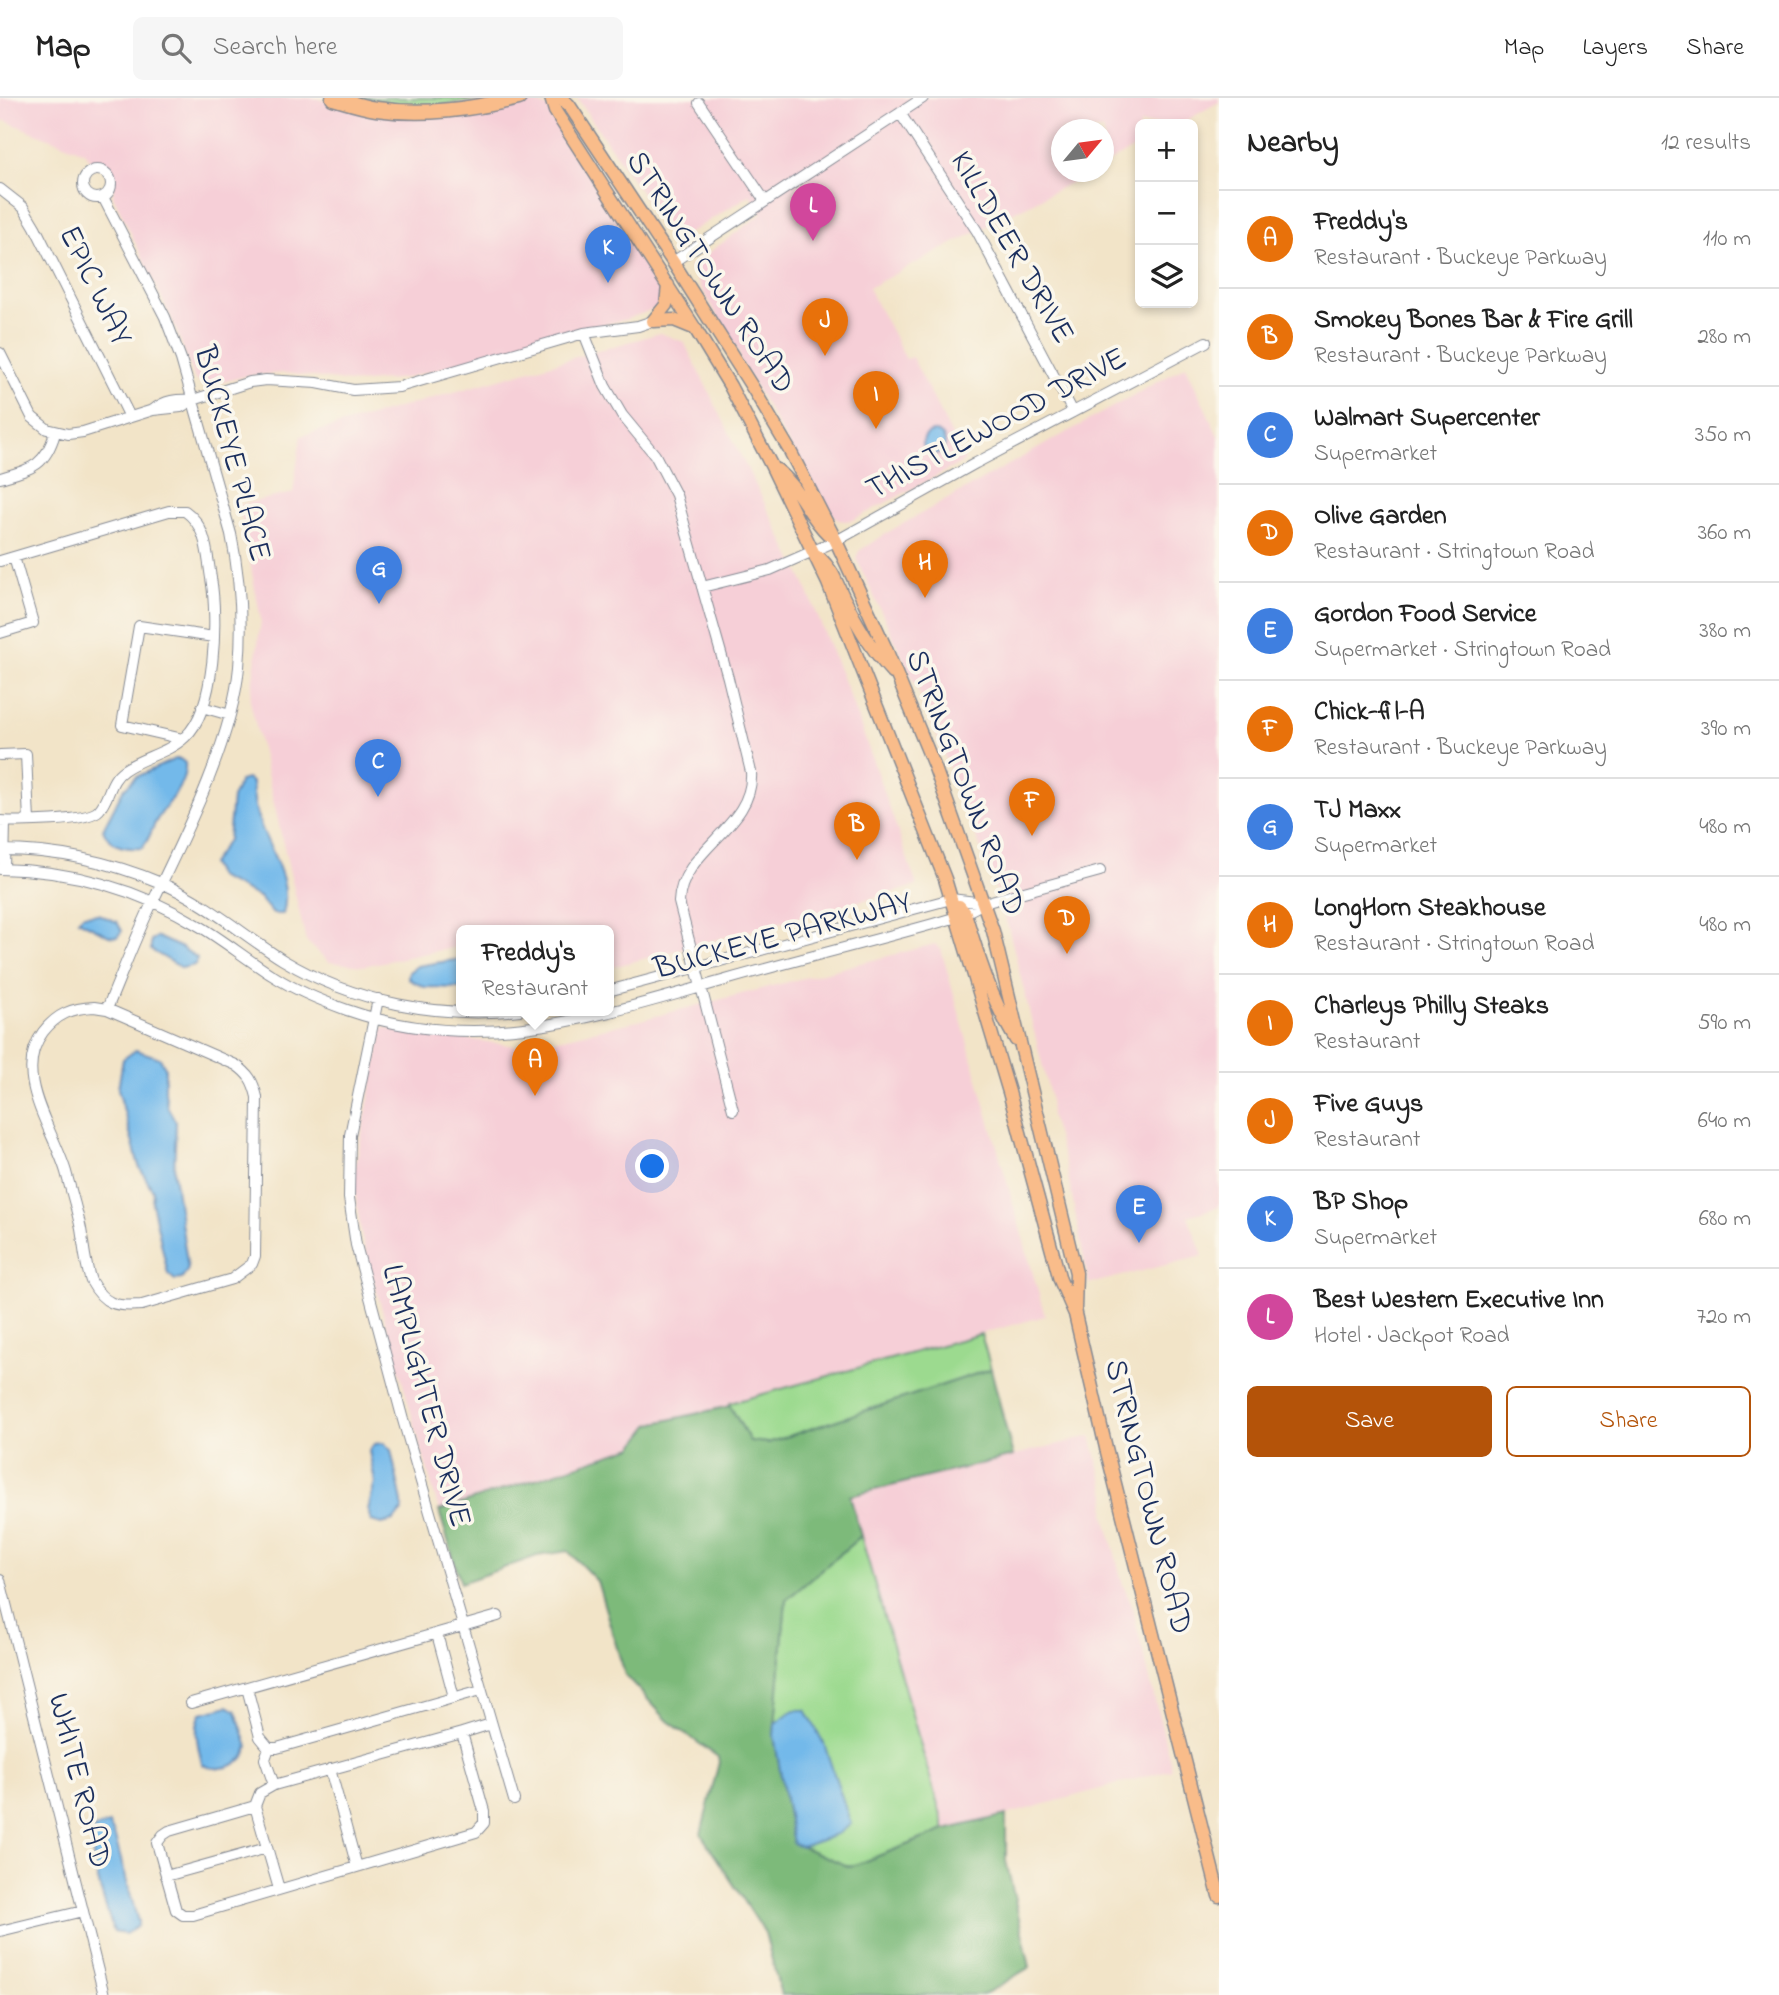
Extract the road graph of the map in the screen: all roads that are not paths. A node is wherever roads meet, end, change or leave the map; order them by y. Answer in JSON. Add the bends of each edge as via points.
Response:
{"nodes":[{"id":1,"x":333,"y":98,"type":"edge"},
{"id":2,"x":519,"y":98,"type":"edge"},
{"id":3,"x":551,"y":98,"type":"edge"},
{"id":4,"x":561,"y":98,"type":"edge"},
{"id":5,"x":923,"y":98,"type":"edge"},
{"id":6,"x":699,"y":103,"type":"dead end"},
{"id":7,"x":900,"y":113,"type":"junction"},
{"id":8,"x":594,"y":169,"type":"junction"},
{"id":9,"x":0,"y":189,"type":"edge"},
{"id":10,"x":103,"y":197,"type":"dead end"},
{"id":11,"x":765,"y":201,"type":"junction"},
{"id":12,"x":673,"y":261,"type":"junction"},
{"id":13,"x":668,"y":285,"type":"junction"},
{"id":14,"x":653,"y":321,"type":"junction"},
{"id":15,"x":696,"y":330,"type":"junction"},
{"id":16,"x":584,"y":333,"type":"junction"},
{"id":17,"x":1206,"y":342,"type":"dead end"},
{"id":18,"x":1,"y":359,"type":"edge"},
{"id":19,"x":193,"y":400,"type":"junction"},
{"id":20,"x":1073,"y":412,"type":"junction"},
{"id":21,"x":130,"y":417,"type":"junction"},
{"id":22,"x":55,"y":433,"type":"junction"},
{"id":23,"x":771,"y":465,"type":"junction"},
{"id":24,"x":0,"y":478,"type":"edge"},
{"id":25,"x":836,"y":541,"type":"junction"},
{"id":26,"x":813,"y":552,"type":"junction"},
{"id":27,"x":14,"y":557,"type":"junction"},
{"id":28,"x":0,"y":561,"type":"edge"},
{"id":29,"x":702,"y":587,"type":"junction"},
{"id":30,"x":0,"y":633,"type":"edge"},
{"id":31,"x":214,"y":637,"type":"junction"},
{"id":32,"x":900,"y":680,"type":"junction"},
{"id":33,"x":202,"y":707,"type":"junction"},
{"id":34,"x":230,"y":715,"type":"junction"},
{"id":35,"x":183,"y":739,"type":"junction"},
{"id":36,"x":0,"y":755,"type":"edge"},
{"id":37,"x":29,"y":821,"type":"junction"},
{"id":38,"x":2,"y":822,"type":"edge"},
{"id":39,"x":2,"y":850,"type":"edge"},
{"id":40,"x":2,"y":869,"type":"edge"},
{"id":41,"x":1100,"y":871,"type":"dead end"},
{"id":42,"x":162,"y":884,"type":"junction"},
{"id":43,"x":951,"y":899,"type":"junction"},
{"id":44,"x":153,"y":902,"type":"junction"},
{"id":45,"x":984,"y":903,"type":"junction"},
{"id":46,"x":961,"y":915,"type":"junction"},
{"id":47,"x":697,"y":968,"type":"junction"},
{"id":48,"x":702,"y":987,"type":"junction"},
{"id":49,"x":614,"y":989,"type":"edge"},
{"id":50,"x":378,"y":999,"type":"junction"},
{"id":51,"x":107,"y":1009,"type":"junction"},
{"id":52,"x":614,"y":1010,"type":"edge"},
{"id":53,"x":456,"y":1012,"type":"edge"},
{"id":54,"x":590,"y":1016,"type":"edge"},
{"id":55,"x":373,"y":1018,"type":"junction"},
{"id":56,"x":1023,"y":1052,"type":"junction"},
{"id":57,"x":733,"y":1110,"type":"dead end"},
{"id":58,"x":1075,"y":1314,"type":"junction"},
{"id":59,"x":0,"y":1580,"type":"edge"},
{"id":60,"x":498,"y":1616,"type":"dead end"},
{"id":61,"x":463,"y":1626,"type":"junction"},
{"id":62,"x":437,"y":1634,"type":"junction"},
{"id":63,"x":247,"y":1688,"type":"junction"},
{"id":64,"x":481,"y":1690,"type":"junction"},
{"id":65,"x":454,"y":1697,"type":"junction"},
{"id":66,"x":191,"y":1703,"type":"dead end"},
{"id":67,"x":491,"y":1724,"type":"junction"},
{"id":68,"x":461,"y":1732,"type":"junction"},
{"id":69,"x":270,"y":1748,"type":"junction"},
{"id":70,"x":330,"y":1769,"type":"junction"},
{"id":71,"x":274,"y":1785,"type":"junction"},
{"id":72,"x":514,"y":1800,"type":"dead end"},
{"id":73,"x":255,"y":1806,"type":"junction"},
{"id":74,"x":267,"y":1848,"type":"junction"},
{"id":75,"x":357,"y":1867,"type":"junction"},
{"id":76,"x":166,"y":1876,"type":"junction"},
{"id":77,"x":279,"y":1889,"type":"junction"},
{"id":78,"x":1219,"y":1896,"type":"edge"},
{"id":79,"x":83,"y":1911,"type":"junction"},
{"id":80,"x":0,"y":1931,"type":"edge"},
{"id":81,"x":104,"y":1995,"type":"edge"}],
"edges":[{"from":1,"to":2,"type":"highway","via":[[375,109],[441,112]]},
{"from":3,"to":8,"type":"main road","name":"STRINGTOWN ROAD"},
{"from":4,"to":12,"type":"main road","name":"STRINGTOWN ROAD"},
{"from":5,"to":7,"type":"street"},
{"from":6,"to":11,"type":"street"},
{"from":7,"to":11,"type":"street"},
{"from":7,"to":20,"type":"street","name":"KILLDEER DRIVE","via":[[977,231]]},
{"from":8,"to":12,"type":"main road","via":[[609,179],[663,262]]},
{"from":8,"to":13,"type":"main road","name":"STRINGTOWN ROAD"},
{"from":9,"to":21,"type":"street","name":"EPIC WAY","via":[[23,207],[35,227]]},
{"from":10,"to":19,"type":"street","name":"BUCKEYE PLACE","via":[[165,317]]},
{"from":11,"to":12,"type":"street"},
{"from":12,"to":25,"type":"main road","name":"STRINGTOWN ROAD","via":[[754,390]]},
{"from":13,"to":14,"type":"main road","via":[[666,305]]},
{"from":13,"to":15,"type":"main road","name":"STRINGTOWN ROAD"},
{"from":14,"to":15,"type":"main road","via":[[674,320]]},
{"from":14,"to":16,"type":"street"},
{"from":15,"to":23,"type":"main road","name":"STRINGTOWN ROAD"},
{"from":16,"to":19,"type":"street","via":[[400,387],[353,390],[266,380]]},
{"from":16,"to":29,"type":"street","via":[[605,386],[655,455],[676,495]]},
{"from":17,"to":20,"type":"street","name":"THISTLEWOOD DRIVE"},
{"from":18,"to":22,"type":"street","via":[[32,417]]},
{"from":19,"to":21,"type":"street","via":[[162,403]]},
{"from":19,"to":34,"type":"street","name":"BUCKEYE PLACE","via":[[236,559],[241,641]]},
{"from":20,"to":25,"type":"street","name":"THISTLEWOOD DRIVE"},
{"from":21,"to":22,"type":"street","via":[[83,432]]},
{"from":22,"to":24,"type":"street","via":[[41,462]]},
{"from":23,"to":25,"type":"main road","via":[[785,475],[814,521]]},
{"from":23,"to":26,"type":"main road","name":"STRINGTOWN ROAD"},
{"from":25,"to":26,"type":"street","name":"THISTLEWOOD DRIVE"},
{"from":25,"to":32,"type":"main road","name":"STRINGTOWN ROAD"},
{"from":26,"to":29,"type":"street","name":"THISTLEWOOD DRIVE","via":[[770,570]]},
{"from":26,"to":32,"type":"main road","via":[[831,568],[846,603],[884,664]]},
{"from":26,"to":43,"type":"main road","name":"STRINGTOWN ROAD","via":[[868,680]]},
{"from":27,"to":28,"type":"street"},
{"from":27,"to":30,"type":"street","via":[[33,623]]},
{"from":27,"to":31,"type":"street","via":[[169,511],[185,511],[205,539],[215,598]]},
{"from":29,"to":47,"type":"street","via":[[752,781],[743,806],[680,888],[679,902]]},
{"from":31,"to":33,"type":"street"},
{"from":31,"to":35,"type":"street","via":[[139,626],[122,725]]},
{"from":32,"to":45,"type":"main road","name":"STRINGTOWN ROAD"},
{"from":33,"to":34,"type":"street"},
{"from":33,"to":35,"type":"street","via":[[198,722]]},
{"from":34,"to":42,"type":"street","name":"BUCKEYE PLACE","via":[[215,762]]},
{"from":35,"to":37,"type":"street","via":[[125,769],[94,815]]},
{"from":36,"to":37,"type":"street","via":[[26,754]]},
{"from":37,"to":38,"type":"street"},
{"from":38,"to":39,"type":"street"},
{"from":39,"to":40,"type":"street"},
{"from":39,"to":42,"type":"street","via":[[80,859]]},
{"from":40,"to":44,"type":"street","name":"BUCKEYE PARKWAY","via":[[77,878]]},
{"from":41,"to":45,"type":"street","name":"BUCKEYE PARKWAY"},
{"from":42,"to":44,"type":"street","name":"BUCKEYE PLACE"},
{"from":42,"to":50,"type":"street","via":[[214,912],[286,961]]},
{"from":43,"to":45,"type":"street","name":"BUCKEYE PARKWAY"},
{"from":43,"to":46,"type":"main road","name":"STRINGTOWN ROAD"},
{"from":43,"to":47,"type":"street","name":"BUCKEYE PARKWAY"},
{"from":44,"to":51,"type":"street","name":"BUCKEYE PLACE"},
{"from":44,"to":55,"type":"street","name":"BUCKEYE PARKWAY","via":[[204,929],[277,979]]},
{"from":45,"to":46,"type":"street","name":"BUCKEYE PARKWAY"},
{"from":45,"to":56,"type":"main road","name":"STRINGTOWN ROAD"},
{"from":46,"to":48,"type":"street","name":"BUCKEYE PARKWAY"},
{"from":46,"to":56,"type":"main road"},
{"from":46,"to":58,"type":"main road","name":"STRINGTOWN ROAD","via":[[1060,1280]]},
{"from":47,"to":48,"type":"street"},
{"from":47,"to":49,"type":"street","name":"BUCKEYE PARKWAY"},
{"from":48,"to":52,"type":"street","name":"BUCKEYE PARKWAY"},
{"from":48,"to":57,"type":"street"},
{"from":50,"to":53,"type":"street"},
{"from":50,"to":55,"type":"street","name":"LAMPLIGHTER DRIVE"},
{"from":51,"to":51,"type":"street","via":[[79,1008],[52,1022],[35,1044],[30,1071],[65,1168],[86,1267],[96,1290],[111,1304],[142,1305],[232,1279],[252,1264],[257,1097],[249,1074],[236,1065]]},
{"from":54,"to":55,"type":"street","name":"BUCKEYE PARKWAY","via":[[515,1031],[441,1030]]},
{"from":55,"to":61,"type":"street","name":"LAMPLIGHTER DRIVE","via":[[350,1135],[349,1198],[376,1322]]},
{"from":56,"to":58,"type":"main road","name":"STRINGTOWN ROAD","via":[[1076,1273]]},
{"from":58,"to":78,"type":"main road","name":"STRINGTOWN ROAD"},
{"from":59,"to":79,"type":"street","name":"WHITE ROAD"},
{"from":60,"to":61,"type":"street"},
{"from":61,"to":62,"type":"street"},
{"from":61,"to":64,"type":"street","name":"LAMPLIGHTER DRIVE"},
{"from":62,"to":63,"type":"street"},
{"from":62,"to":65,"type":"street"},
{"from":63,"to":66,"type":"street"},
{"from":63,"to":69,"type":"street","via":[[260,1737]]},
{"from":64,"to":65,"type":"street"},
{"from":64,"to":67,"type":"street","name":"LAMPLIGHTER DRIVE"},
{"from":65,"to":69,"type":"street"},
{"from":67,"to":68,"type":"street"},
{"from":67,"to":72,"type":"street","name":"LAMPLIGHTER DRIVE"},
{"from":68,"to":70,"type":"street"},
{"from":68,"to":75,"type":"street","via":[[484,1823],[476,1832]]},
{"from":69,"to":71,"type":"street","via":[[265,1759]]},
{"from":70,"to":71,"type":"street"},
{"from":70,"to":75,"type":"street"},
{"from":71,"to":73,"type":"street","via":[[260,1793]]},
{"from":73,"to":74,"type":"street"},
{"from":73,"to":76,"type":"street","via":[[163,1835],[157,1843]]},
{"from":74,"to":76,"type":"street"},
{"from":74,"to":77,"type":"street"},
{"from":75,"to":77,"type":"street"},
{"from":76,"to":77,"type":"street","via":[[176,1910],[183,1915]]},
{"from":79,"to":80,"type":"street"},
{"from":79,"to":81,"type":"street","name":"WHITE ROAD"}]}
